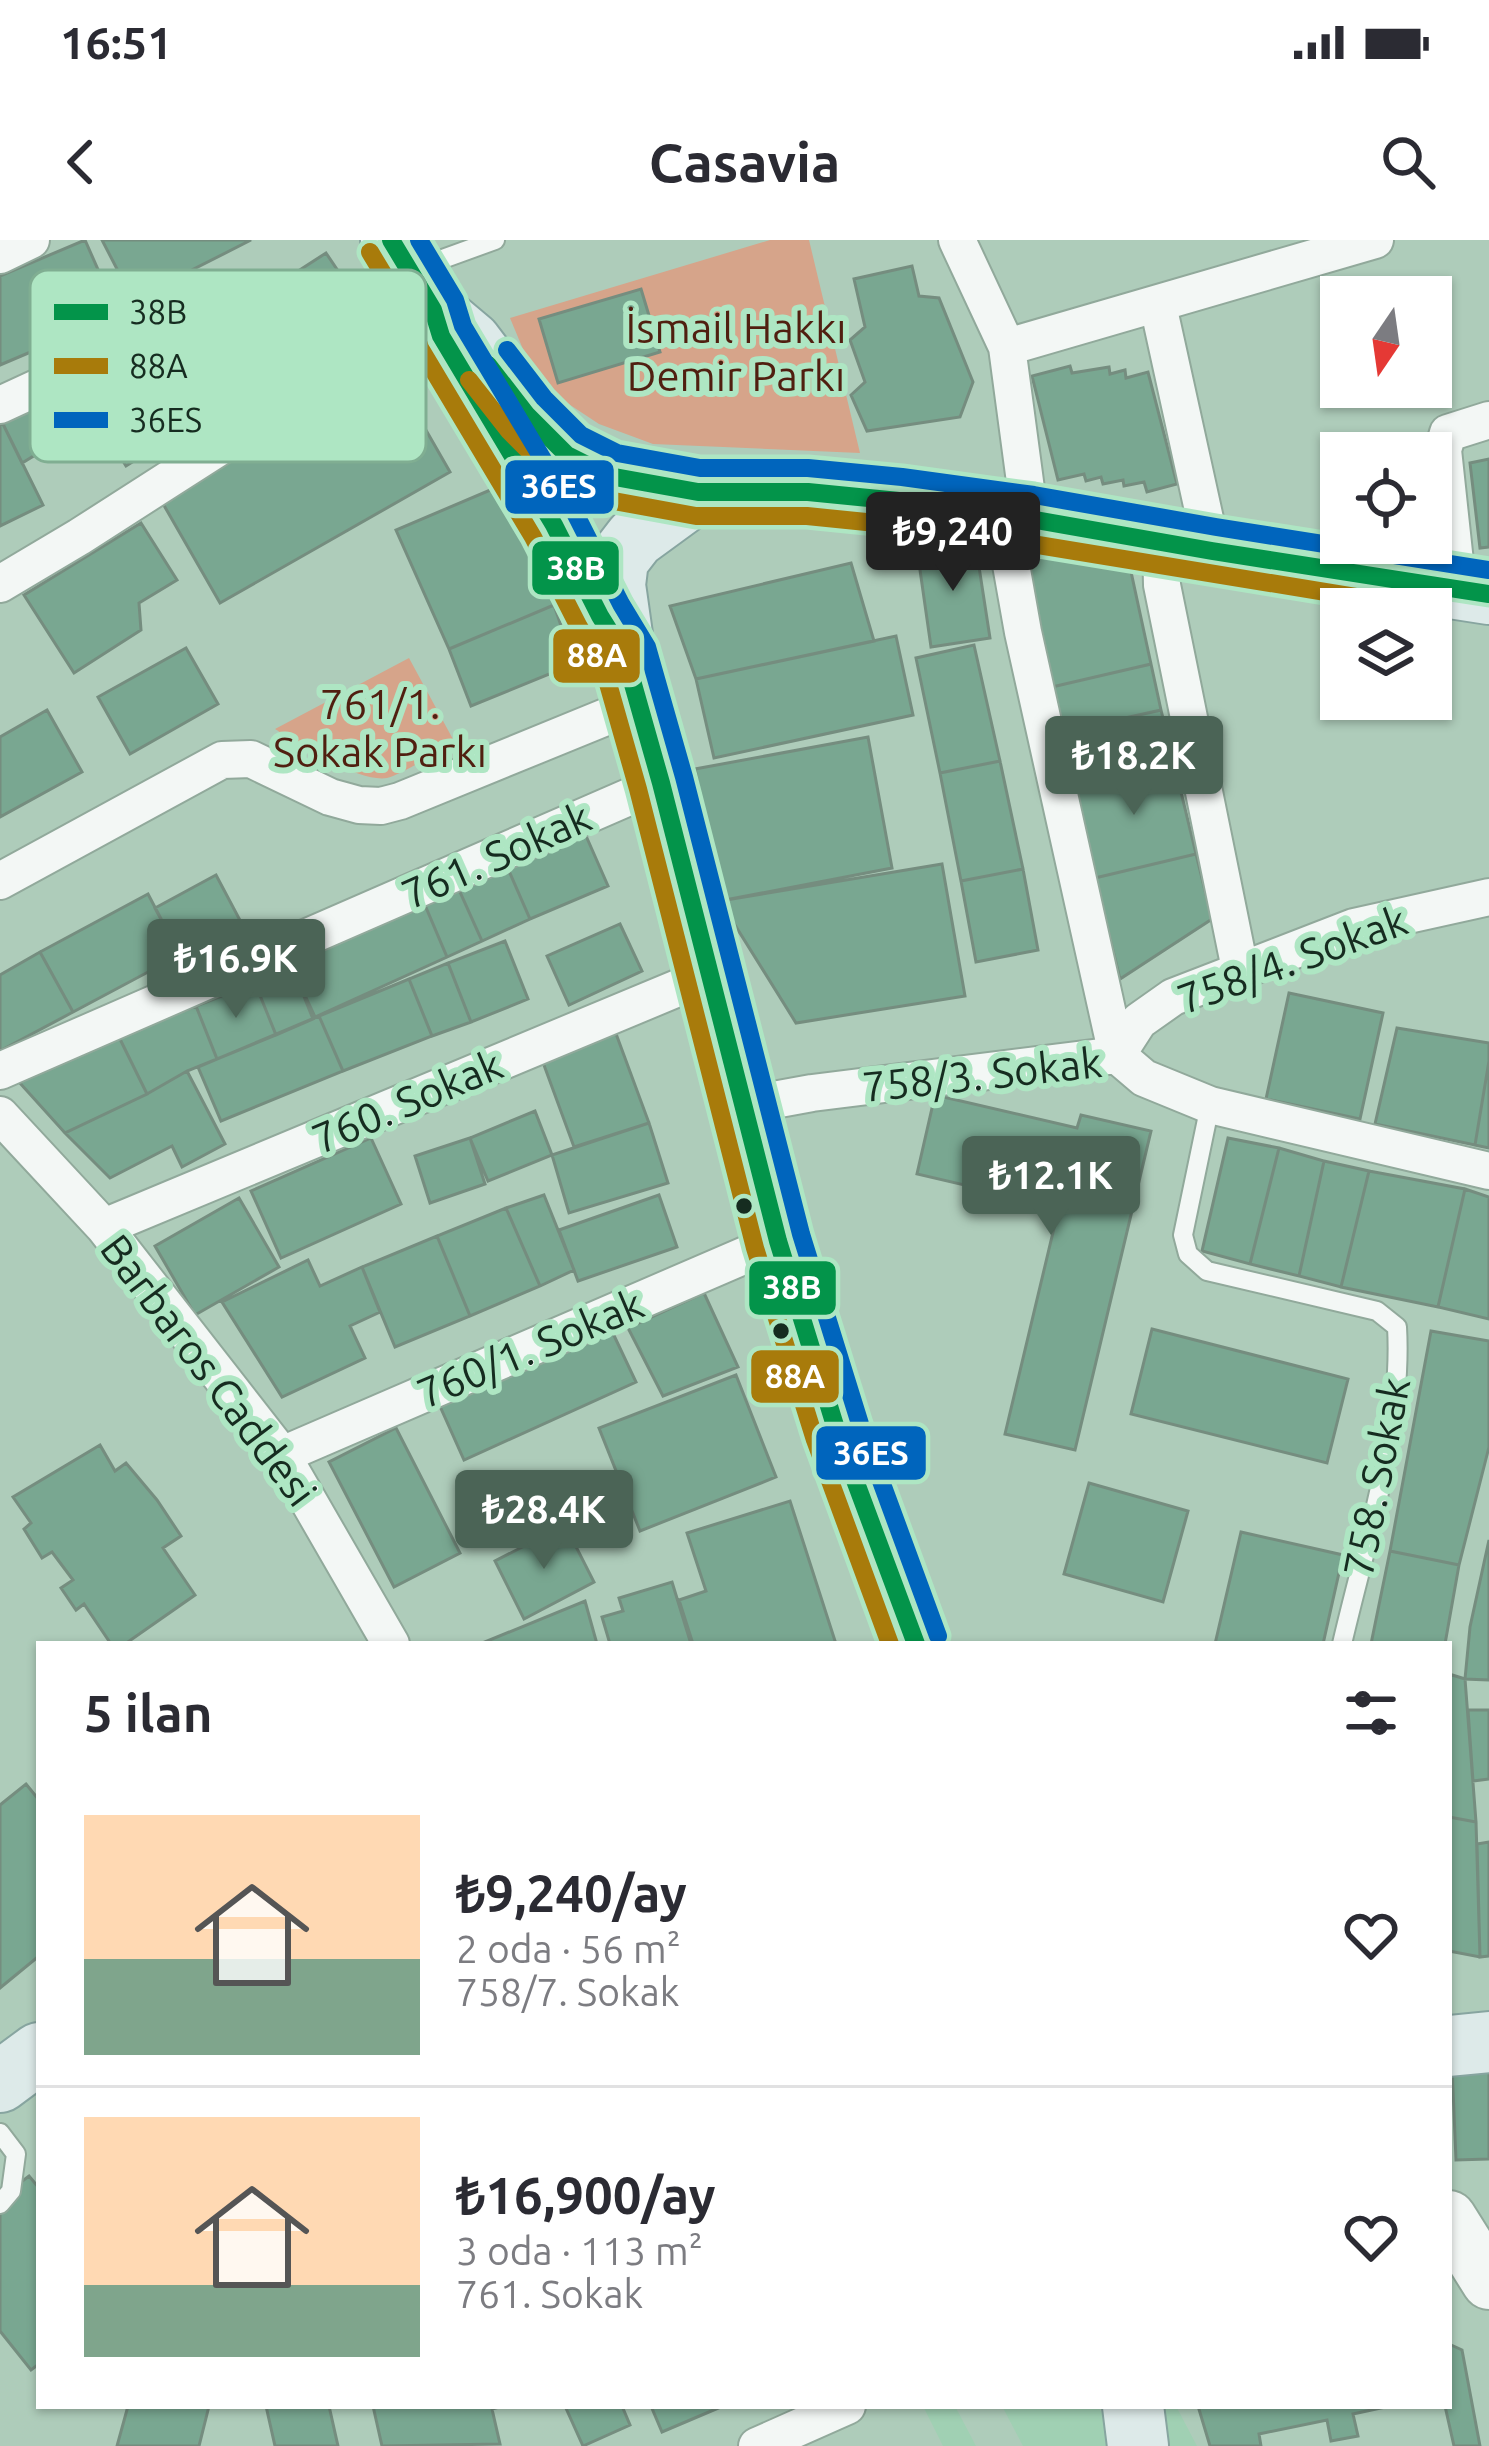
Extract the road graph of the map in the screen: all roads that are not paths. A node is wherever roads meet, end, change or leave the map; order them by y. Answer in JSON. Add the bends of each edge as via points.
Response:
{"nodes":[{"id":1,"x":31,"y":240,"type":"edge"},
{"id":2,"x":495,"y":240,"type":"edge"},
{"id":3,"x":957,"y":240,"type":"edge"},
{"id":4,"x":1375,"y":240,"type":"edge"},
{"id":5,"x":0,"y":255,"type":"edge"},
{"id":6,"x":419,"y":270,"type":"edge"},
{"id":7,"x":426,"y":290,"type":"edge"},
{"id":8,"x":426,"y":304,"type":"edge"},
{"id":9,"x":1158,"y":304,"type":"junction"},
{"id":10,"x":1007,"y":347,"type":"junction"},
{"id":11,"x":30,"y":391,"type":"edge"},
{"id":12,"x":0,"y":405,"type":"edge"},
{"id":13,"x":1489,"y":420,"type":"edge"},
{"id":14,"x":195,"y":462,"type":"edge"},
{"id":15,"x":698,"y":493,"type":"junction"},
{"id":16,"x":1016,"y":516,"type":"junction"},
{"id":17,"x":1187,"y":547,"type":"junction"},
{"id":18,"x":0,"y":584,"type":"edge"},
{"id":19,"x":1473,"y":592,"type":"edge"},
{"id":20,"x":633,"y":680,"type":"junction"},
{"id":21,"x":662,"y":783,"type":"junction"},
{"id":22,"x":0,"y":881,"type":"edge"},
{"id":23,"x":1489,"y":897,"type":"edge"},
{"id":24,"x":1240,"y":969,"type":"junction"},
{"id":25,"x":709,"y":975,"type":"junction"},
{"id":26,"x":1117,"y":1055,"type":"junction"},
{"id":27,"x":0,"y":1071,"type":"edge"},
{"id":28,"x":746,"y":1105,"type":"junction"},
{"id":29,"x":1210,"y":1105,"type":"junction"},
{"id":30,"x":0,"y":1115,"type":"edge"},
{"id":31,"x":1489,"y":1171,"type":"edge"},
{"id":32,"x":104,"y":1227,"type":"junction"},
{"id":33,"x":778,"y":1241,"type":"junction"},
{"id":34,"x":282,"y":1454,"type":"junction"},
{"id":35,"x":389,"y":1641,"type":"edge"},
{"id":36,"x":915,"y":1641,"type":"edge"},
{"id":37,"x":1343,"y":1641,"type":"edge"},
{"id":38,"x":1489,"y":2042,"type":"edge"},
{"id":39,"x":1452,"y":2046,"type":"edge"},
{"id":40,"x":36,"y":2055,"type":"edge"},
{"id":41,"x":0,"y":2082,"type":"edge"},
{"id":42,"x":0,"y":2132,"type":"edge"},
{"id":43,"x":0,"y":2204,"type":"edge"},
{"id":44,"x":1452,"y":2223,"type":"edge"},
{"id":45,"x":1489,"y":2282,"type":"edge"},
{"id":46,"x":840,"y":2409,"type":"edge"},
{"id":47,"x":1133,"y":2409,"type":"edge"},
{"id":48,"x":1175,"y":2409,"type":"edge"},
{"id":49,"x":757,"y":2446,"type":"edge"},
{"id":50,"x":1138,"y":2446,"type":"edge"},
{"id":51,"x":1175,"y":2446,"type":"edge"}],
"edges":[{"from":1,"to":5,"type":"street"},
{"from":2,"to":6,"type":"lane"},
{"from":3,"to":10,"type":"street"},
{"from":4,"to":9,"type":"street"},
{"from":7,"to":15,"type":"main road","via":[[567,455],[609,476]]},
{"from":8,"to":20,"type":"main road"},
{"from":9,"to":10,"type":"street"},
{"from":9,"to":17,"type":"street"},
{"from":10,"to":16,"type":"street"},
{"from":11,"to":12,"type":"street"},
{"from":13,"to":19,"type":"street","via":[[1448,433],[1443,450]]},
{"from":14,"to":18,"type":"street"},
{"from":15,"to":16,"type":"main road","via":[[808,492]]},
{"from":15,"to":20,"type":"main road","via":[[618,560],[614,585]]},
{"from":16,"to":17,"type":"main road"},
{"from":16,"to":26,"type":"street","via":[[1023,632]]},
{"from":17,"to":19,"type":"main road"},
{"from":17,"to":24,"type":"street","via":[[1162,585]]},
{"from":20,"to":21,"type":"main road"},
{"from":20,"to":22,"type":"street","via":[[381,806],[330,797],[251,759],[222,760]]},
{"from":21,"to":25,"type":"main road"},
{"from":21,"to":27,"type":"street","name":"761. Sokak"},
{"from":23,"to":24,"type":"street","name":"758/4. Sokak","via":[[1354,927]]},
{"from":24,"to":26,"type":"street","name":"758/4. Sokak","via":[[1173,997],[1139,1021]]},
{"from":25,"to":28,"type":"main road"},
{"from":25,"to":32,"type":"street","name":"760. Sokak"},
{"from":26,"to":28,"type":"street","name":"758/3. Sokak"},
{"from":26,"to":29,"type":"street","name":"758/3. Sokak","via":[[1144,1078]]},
{"from":28,"to":33,"type":"main road"},
{"from":29,"to":31,"type":"street","name":"758/3. Sokak"},
{"from":29,"to":37,"type":"lane","name":"758. Sokak","via":[[1183,1235],[1188,1254],[1207,1271],[1377,1311],[1397,1328],[1384,1461]]},
{"from":30,"to":32,"type":"street","name":"Barbaros Caddesi"},
{"from":32,"to":34,"type":"street","name":"Barbaros Caddesi"},
{"from":33,"to":34,"type":"street","name":"760/1. Sokak"},
{"from":33,"to":36,"type":"main road"},
{"from":34,"to":35,"type":"street","name":"Barbaros Caddesi"},
{"from":38,"to":39,"type":"main road"},
{"from":40,"to":41,"type":"main road"},
{"from":42,"to":43,"type":"lane","via":[[16,2154],[11,2192]]},
{"from":44,"to":45,"type":"main road"},
{"from":46,"to":49,"type":"street"},
{"from":47,"to":50,"type":"main road"},
{"from":48,"to":51,"type":"main road"}]}
